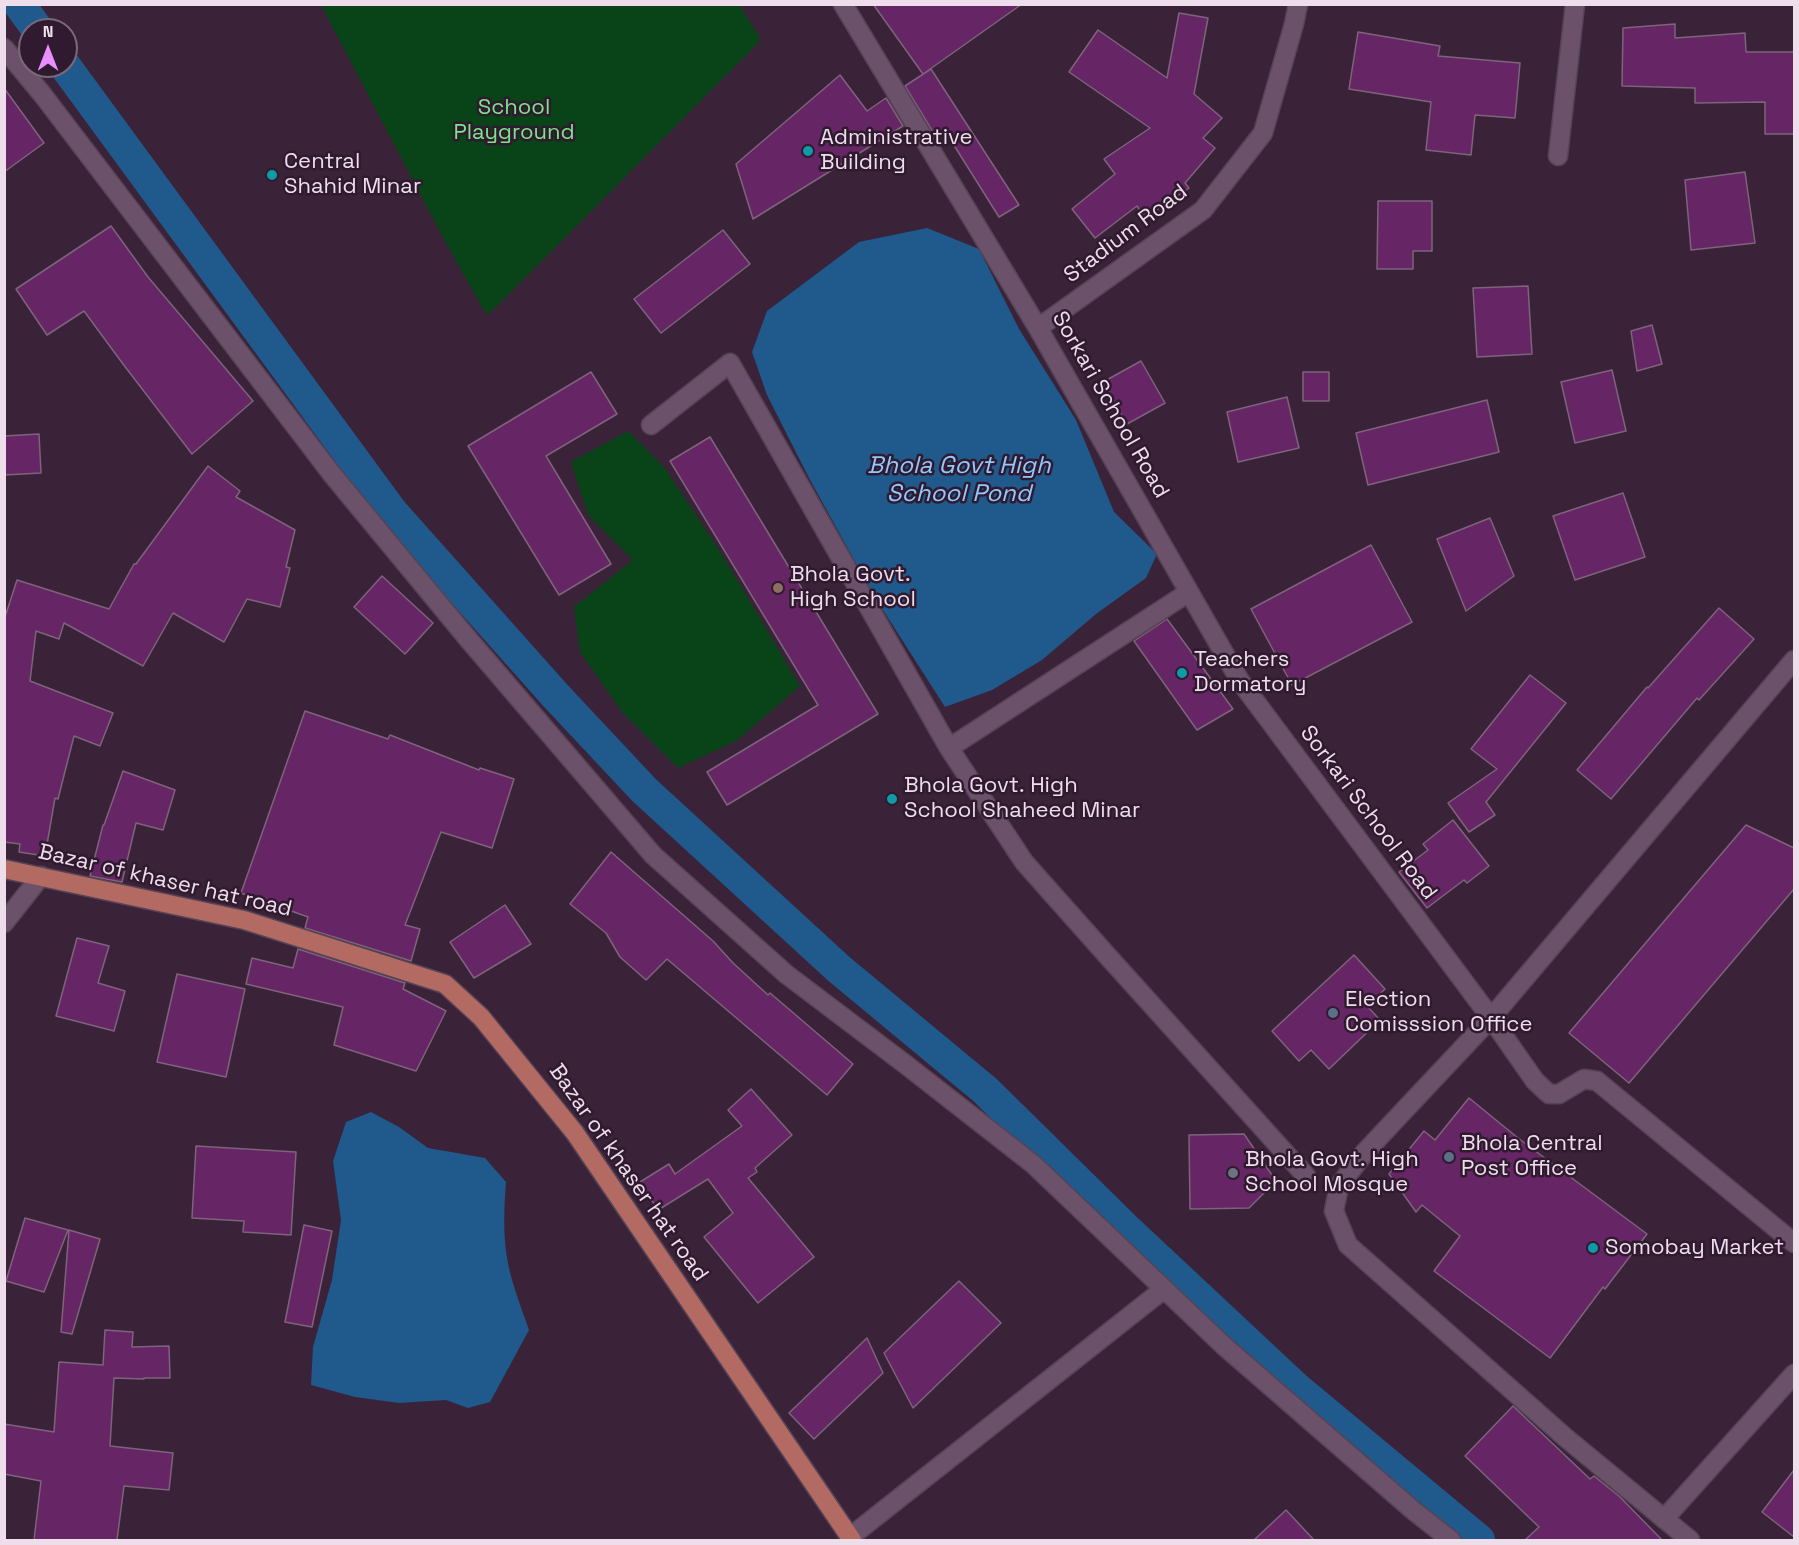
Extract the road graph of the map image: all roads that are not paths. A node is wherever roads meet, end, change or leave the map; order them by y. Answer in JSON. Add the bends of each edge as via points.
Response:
{"nodes":[{"id":1,"x":843,"y":4,"type":"edge"},
{"id":2,"x":1298,"y":4,"type":"edge"},
{"id":3,"x":1575,"y":4,"type":"edge"},
{"id":4,"x":4,"y":48,"type":"edge"},
{"id":5,"x":1558,"y":156,"type":"dead end"},
{"id":6,"x":1038,"y":328,"type":"junction"},
{"id":7,"x":651,"y":425,"type":"dead end"},
{"id":8,"x":1189,"y":592,"type":"junction"},
{"id":9,"x":1794,"y":660,"type":"edge"},
{"id":10,"x":949,"y":748,"type":"junction"},
{"id":11,"x":4,"y":869,"type":"edge"},
{"id":12,"x":40,"y":876,"type":"junction"},
{"id":13,"x":4,"y":923,"type":"edge"},
{"id":14,"x":1491,"y":1018,"type":"junction"},
{"id":15,"x":1306,"y":1176,"type":"dead end"},
{"id":16,"x":1794,"y":1243,"type":"edge"},
{"id":17,"x":1164,"y":1289,"type":"junction"},
{"id":18,"x":1794,"y":1374,"type":"edge"},
{"id":19,"x":1664,"y":1519,"type":"junction"},
{"id":20,"x":851,"y":1539,"type":"edge"},
{"id":21,"x":1451,"y":1540,"type":"edge"},
{"id":22,"x":1690,"y":1540,"type":"edge"}],
"edges":[{"from":1,"to":6,"type":"street","name":"Sorkari School Road"},
{"from":2,"to":6,"type":"street","name":"Stadium Road","via":[[1263,133],[1203,210]]},
{"from":3,"to":5,"type":"street"},
{"from":4,"to":17,"type":"street","via":[[331,473],[653,855],[786,974],[1033,1164]]},
{"from":6,"to":8,"type":"street","name":"Sorkari School Road"},
{"from":7,"to":10,"type":"street","via":[[730,363]]},
{"from":8,"to":10,"type":"street"},
{"from":8,"to":14,"type":"street","name":"Sorkari School Road","via":[[1240,681]]},
{"from":9,"to":14,"type":"street"},
{"from":10,"to":15,"type":"street","via":[[1024,862]]},
{"from":11,"to":12,"type":"main road","name":"Bazar of khaser hat road"},
{"from":12,"to":13,"type":"street"},
{"from":12,"to":20,"type":"main road","name":"Bazar of khaser hat road","via":[[244,920],[445,984],[481,1017],[575,1132]]},
{"from":14,"to":16,"type":"street","name":"Sorkari School Road","via":[[1534,1081],[1549,1094],[1559,1094],[1584,1079],[1597,1081]]},
{"from":14,"to":19,"type":"street","via":[[1365,1152],[1339,1186],[1334,1211],[1348,1245],[1566,1438]]},
{"from":17,"to":20,"type":"street"},
{"from":17,"to":21,"type":"street","via":[[1223,1346]]},
{"from":18,"to":19,"type":"street"},
{"from":19,"to":22,"type":"street"}]}
